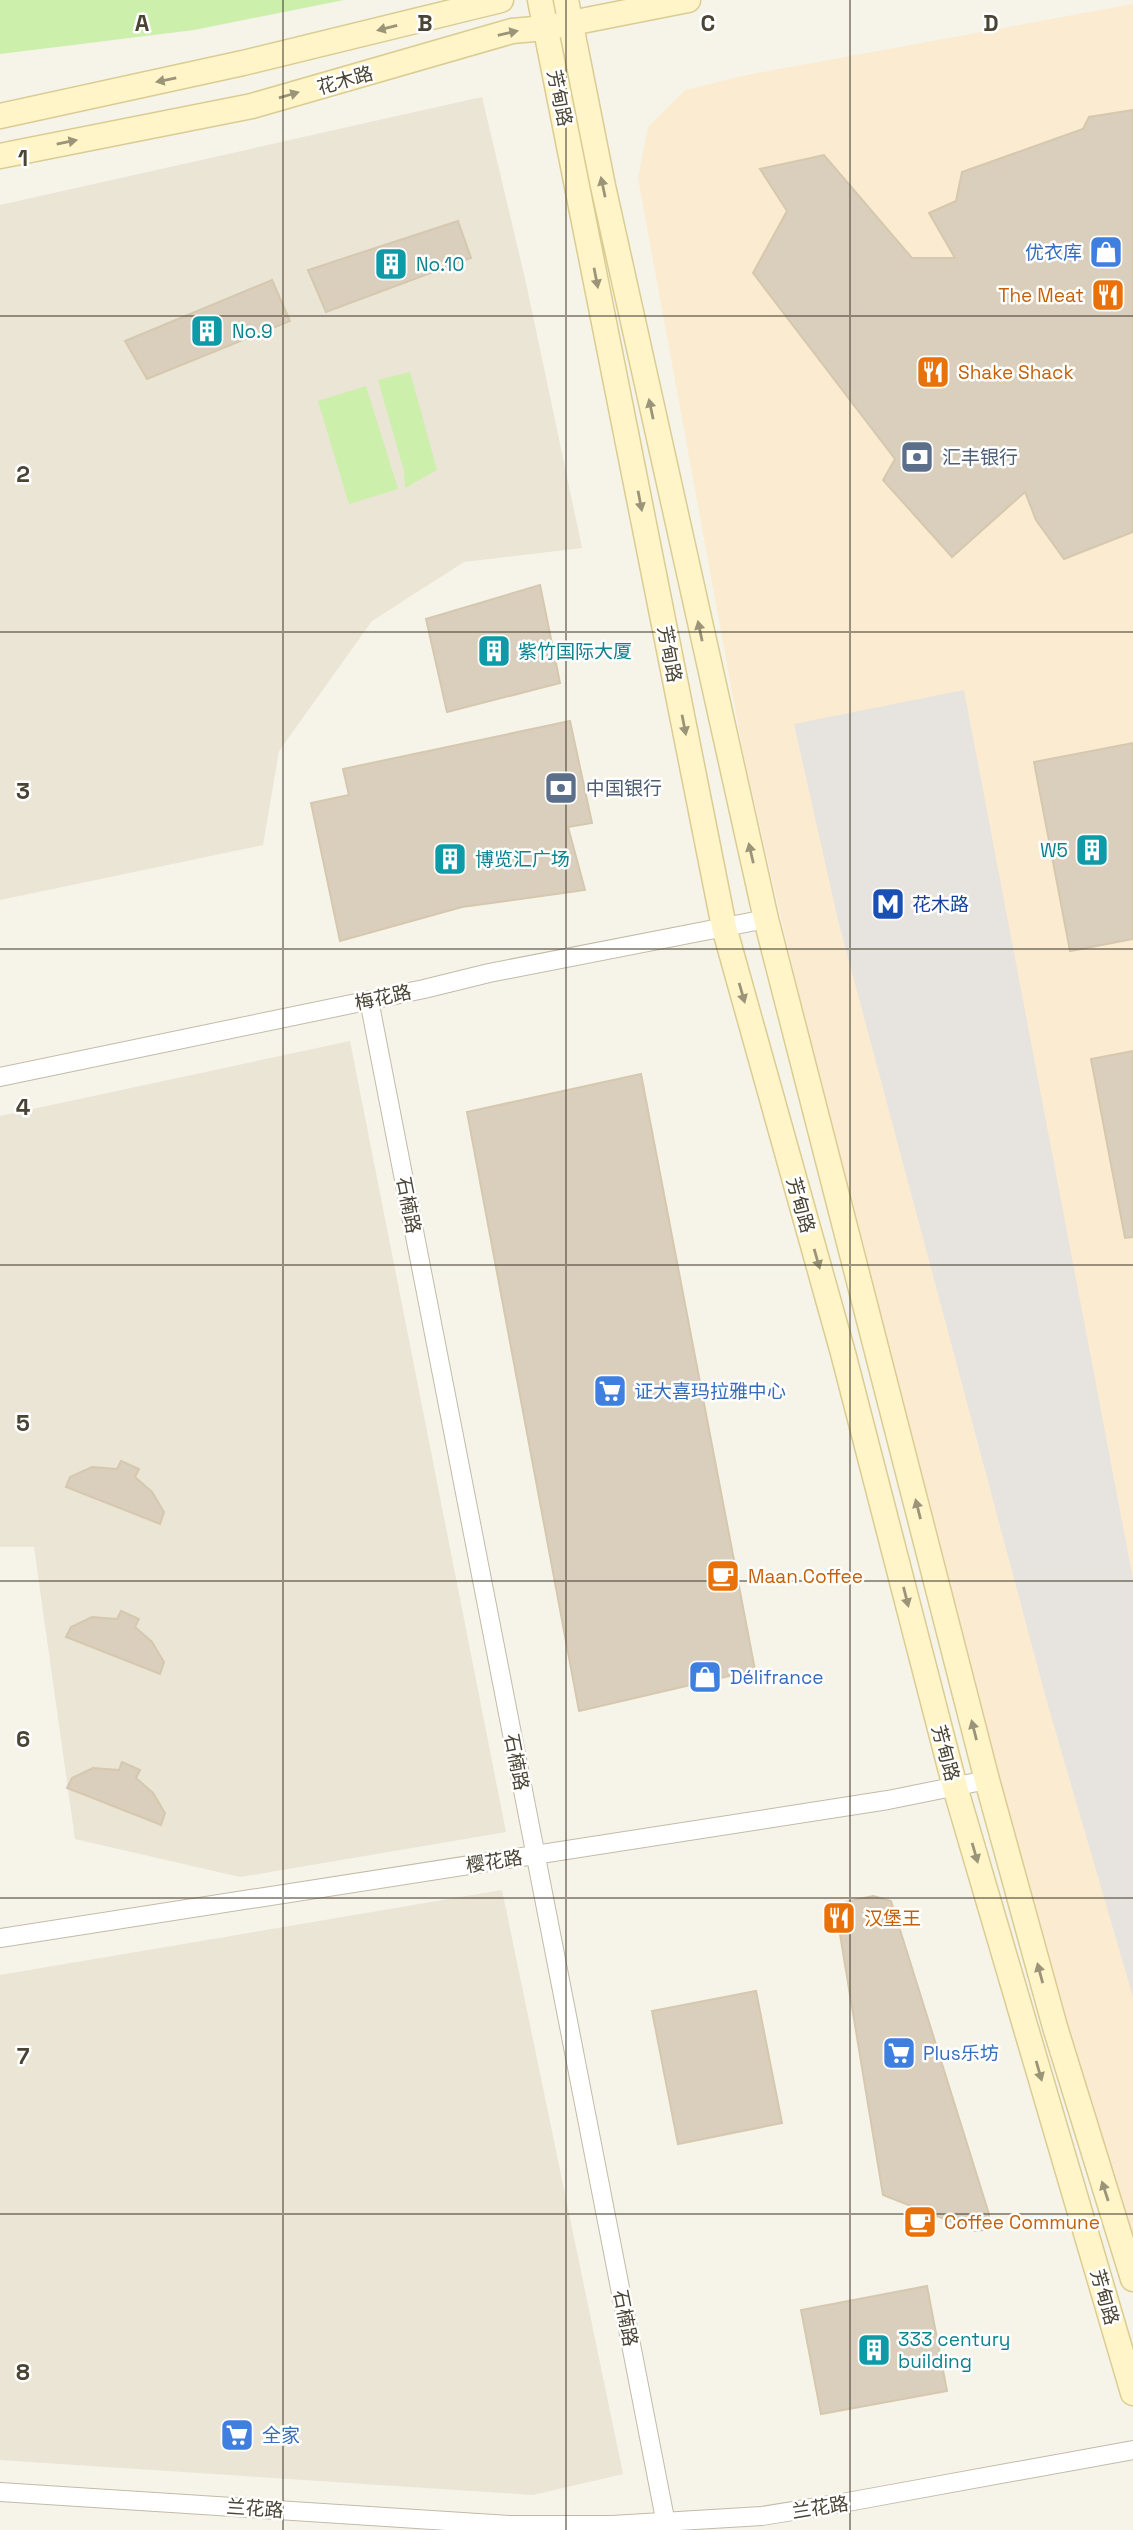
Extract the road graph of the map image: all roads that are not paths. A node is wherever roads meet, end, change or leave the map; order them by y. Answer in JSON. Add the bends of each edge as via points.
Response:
{"nodes":[{"id":1,"x":501,"y":0,"type":"edge"},
{"id":2,"x":540,"y":0,"type":"edge"},
{"id":3,"x":688,"y":0,"type":"edge"},
{"id":4,"x":569,"y":11,"type":"edge"},
{"id":5,"x":546,"y":28,"type":"junction"},
{"id":6,"x":0,"y":117,"type":"edge"},
{"id":7,"x":0,"y":156,"type":"edge"},
{"id":8,"x":766,"y":919,"type":"junction"},
{"id":9,"x":724,"y":927,"type":"junction"},
{"id":10,"x":369,"y":1000,"type":"junction"},
{"id":11,"x":0,"y":1077,"type":"edge"},
{"id":12,"x":987,"y":1780,"type":"junction"},
{"id":13,"x":955,"y":1787,"type":"junction"},
{"id":14,"x":535,"y":1854,"type":"junction"},
{"id":15,"x":0,"y":1938,"type":"edge"},
{"id":16,"x":1133,"y":2279,"type":"edge"},
{"id":17,"x":1133,"y":2393,"type":"edge"},
{"id":18,"x":1133,"y":2450,"type":"edge"},
{"id":19,"x":0,"y":2492,"type":"edge"},
{"id":20,"x":666,"y":2524,"type":"junction"}],
"edges":[{"from":1,"to":6,"type":"main road","name":"花木路","one_way":true},
{"from":2,"to":5,"type":"main road","name":"芳甸路"},
{"from":3,"to":4,"type":"main road","name":"花木路"},
{"from":4,"to":5,"type":"main road","name":"花木路"},
{"from":8,"to":4,"type":"main road","name":"芳甸路","one_way":true,"via":[[606,200]]},
{"from":7,"to":5,"type":"main road","name":"花木路","one_way":true,"via":[[252,106],[512,31]]},
{"from":5,"to":9,"type":"main road","name":"芳甸路","one_way":true},
{"from":8,"to":9,"type":"street","name":"梅花路"},
{"from":12,"to":8,"type":"main road","name":"芳甸路","one_way":true},
{"from":9,"to":10,"type":"street","name":"梅花路"},
{"from":9,"to":13,"type":"main road","name":"芳甸路","one_way":true,"via":[[843,1353]]},
{"from":10,"to":11,"type":"street","name":"梅花路"},
{"from":10,"to":14,"type":"street","name":"石楠路"},
{"from":12,"to":13,"type":"street","name":"樱花路"},
{"from":16,"to":12,"type":"main road","name":"芳甸路","one_way":true,"via":[[1055,2027]]},
{"from":13,"to":14,"type":"street","name":"樱花路"},
{"from":13,"to":17,"type":"main road","name":"芳甸路","one_way":true},
{"from":14,"to":15,"type":"street","name":"樱花路"},
{"from":14,"to":20,"type":"street","name":"石楠路"},
{"from":18,"to":20,"type":"street","name":"兰花路","via":[[799,2510]]},
{"from":19,"to":20,"type":"street","name":"兰花路","via":[[509,2525]]}]}
